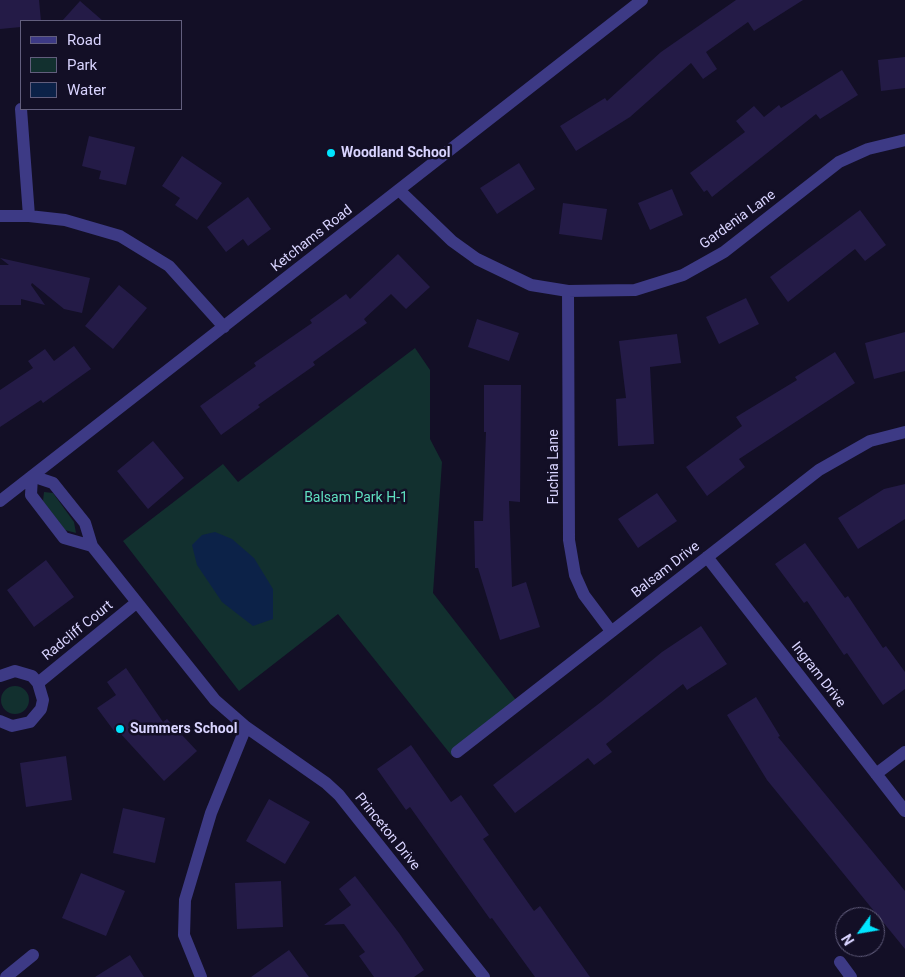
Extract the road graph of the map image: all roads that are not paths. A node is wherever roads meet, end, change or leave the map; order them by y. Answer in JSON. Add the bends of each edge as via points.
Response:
{"nodes":[{"id":1,"x":642,"y":0,"type":"edge"},
{"id":2,"x":627,"y":5,"type":"edge"},
{"id":3,"x":22,"y":110,"type":"edge"},
{"id":4,"x":905,"y":140,"type":"edge"},
{"id":5,"x":399,"y":190,"type":"junction"},
{"id":6,"x":0,"y":216,"type":"edge"},
{"id":7,"x":29,"y":216,"type":"junction"},
{"id":8,"x":568,"y":291,"type":"junction"},
{"id":9,"x":224,"y":327,"type":"junction"},
{"id":10,"x":905,"y":432,"type":"edge"},
{"id":11,"x":32,"y":476,"type":"junction"},
{"id":12,"x":0,"y":501,"type":"edge"},
{"id":13,"x":92,"y":546,"type":"junction"},
{"id":14,"x":707,"y":557,"type":"junction"},
{"id":15,"x":136,"y":603,"type":"junction"},
{"id":16,"x":612,"y":631,"type":"junction"},
{"id":17,"x":0,"y":676,"type":"edge"},
{"id":18,"x":38,"y":683,"type":"junction"},
{"id":19,"x":0,"y":721,"type":"edge"},
{"id":20,"x":246,"y":727,"type":"junction"},
{"id":21,"x":456,"y":752,"type":"dead end"},
{"id":22,"x":905,"y":752,"type":"edge"},
{"id":23,"x":876,"y":774,"type":"junction"},
{"id":24,"x":905,"y":811,"type":"edge"},
{"id":25,"x":33,"y":955,"type":"dead end"},
{"id":26,"x":840,"y":962,"type":"dead end"},
{"id":27,"x":6,"y":977,"type":"edge"},
{"id":28,"x":201,"y":977,"type":"edge"},
{"id":29,"x":484,"y":977,"type":"edge"},
{"id":30,"x":851,"y":977,"type":"edge"}],
"edges":[{"from":1,"to":2,"type":"street","name":"Ketchams Road"},
{"from":2,"to":5,"type":"street","name":"Ketchams Road"},
{"from":3,"to":7,"type":"street"},
{"from":4,"to":8,"type":"street","name":"Gardenia Lane","via":[[868,149],[839,162],[724,252],[682,275],[634,290]]},
{"from":5,"to":8,"type":"street","name":"Gardenia Lane","via":[[452,241],[477,259],[531,285]]},
{"from":5,"to":9,"type":"street","name":"Ketchams Road"},
{"from":6,"to":7,"type":"street"},
{"from":7,"to":9,"type":"street","via":[[65,220],[120,236],[169,266]]},
{"from":8,"to":16,"type":"street","name":"Fuchia Lane","via":[[569,540],[575,575],[584,595]]},
{"from":9,"to":11,"type":"street","name":"Ketchams Road"},
{"from":10,"to":14,"type":"street","name":"Balsam Drive","via":[[870,441],[819,470]]},
{"from":11,"to":12,"type":"street","name":"Ketchams Road"},
{"from":11,"to":13,"type":"street","name":"Princeton Drive","via":[[53,483],[85,523]]},
{"from":11,"to":13,"type":"street","via":[[31,495],[64,538]]},
{"from":13,"to":15,"type":"street","name":"Princeton Drive"},
{"from":14,"to":16,"type":"street","name":"Balsam Drive"},
{"from":14,"to":23,"type":"street","name":"Ingram Drive"},
{"from":15,"to":18,"type":"street","name":"Radcliff Court"},
{"from":15,"to":20,"type":"street","name":"Princeton Drive","via":[[215,700]]},
{"from":16,"to":21,"type":"street","name":"Balsam Drive"},
{"from":17,"to":18,"type":"street","via":[[14,671],[24,672]]},
{"from":18,"to":19,"type":"street","via":[[43,700],[36,717],[21,726]]},
{"from":20,"to":28,"type":"street","via":[[211,813],[185,900],[184,935]]},
{"from":20,"to":29,"type":"street","name":"Princeton Drive","via":[[326,783],[339,796]]},
{"from":22,"to":23,"type":"street"},
{"from":23,"to":24,"type":"street","name":"Ingram Drive"},
{"from":25,"to":27,"type":"street"},
{"from":26,"to":30,"type":"street"}]}
